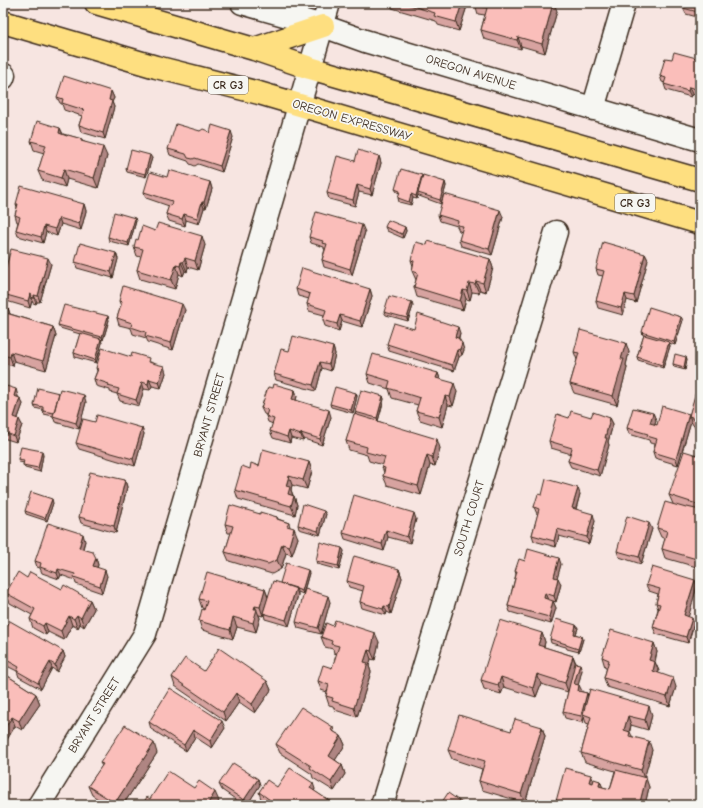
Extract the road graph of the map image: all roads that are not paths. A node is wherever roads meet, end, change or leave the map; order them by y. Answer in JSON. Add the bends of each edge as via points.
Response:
{"nodes":[{"id":1,"x":96,"y":3,"type":"edge"},
{"id":2,"x":242,"y":3,"type":"edge"},
{"id":3,"x":329,"y":3,"type":"edge"},
{"id":4,"x":624,"y":3,"type":"edge"},
{"id":5,"x":3,"y":22,"type":"edge"},
{"id":6,"x":323,"y":26,"type":"junction"},
{"id":7,"x":254,"y":49,"type":"junction"},
{"id":8,"x":310,"y":68,"type":"junction"},
{"id":9,"x":299,"y":105,"type":"junction"},
{"id":10,"x":593,"y":109,"type":"junction"},
{"id":11,"x":700,"y":140,"type":"edge"},
{"id":12,"x":700,"y":180,"type":"edge"},
{"id":13,"x":700,"y":223,"type":"edge"},
{"id":14,"x":556,"y":232,"type":"dead end"},
{"id":15,"x":39,"y":805,"type":"edge"},
{"id":16,"x":382,"y":805,"type":"edge"}],
"edges":[{"from":1,"to":7,"type":"main road"},
{"from":2,"to":6,"type":"street","name":"OREGON AVENUE"},
{"from":3,"to":6,"type":"street","name":"BRYANT STREET"},
{"from":4,"to":10,"type":"street"},
{"from":5,"to":9,"type":"main road","name":"OREGON EXPRESSWAY","number":"CR G3","via":[[156,67]]},
{"from":6,"to":7,"type":"main road"},
{"from":6,"to":8,"type":"street","name":"BRYANT STREET"},
{"from":6,"to":10,"type":"street","name":"OREGON AVENUE"},
{"from":7,"to":8,"type":"main road"},
{"from":8,"to":9,"type":"street","name":"BRYANT STREET"},
{"from":8,"to":12,"type":"main road"},
{"from":9,"to":13,"type":"main road","name":"OREGON EXPRESSWAY","number":"CR G3"},
{"from":9,"to":15,"type":"street","name":"BRYANT STREET","via":[[145,634]]},
{"from":10,"to":11,"type":"street","name":"OREGON AVENUE"},
{"from":14,"to":16,"type":"street","name":"SOUTH COURT"}]}
